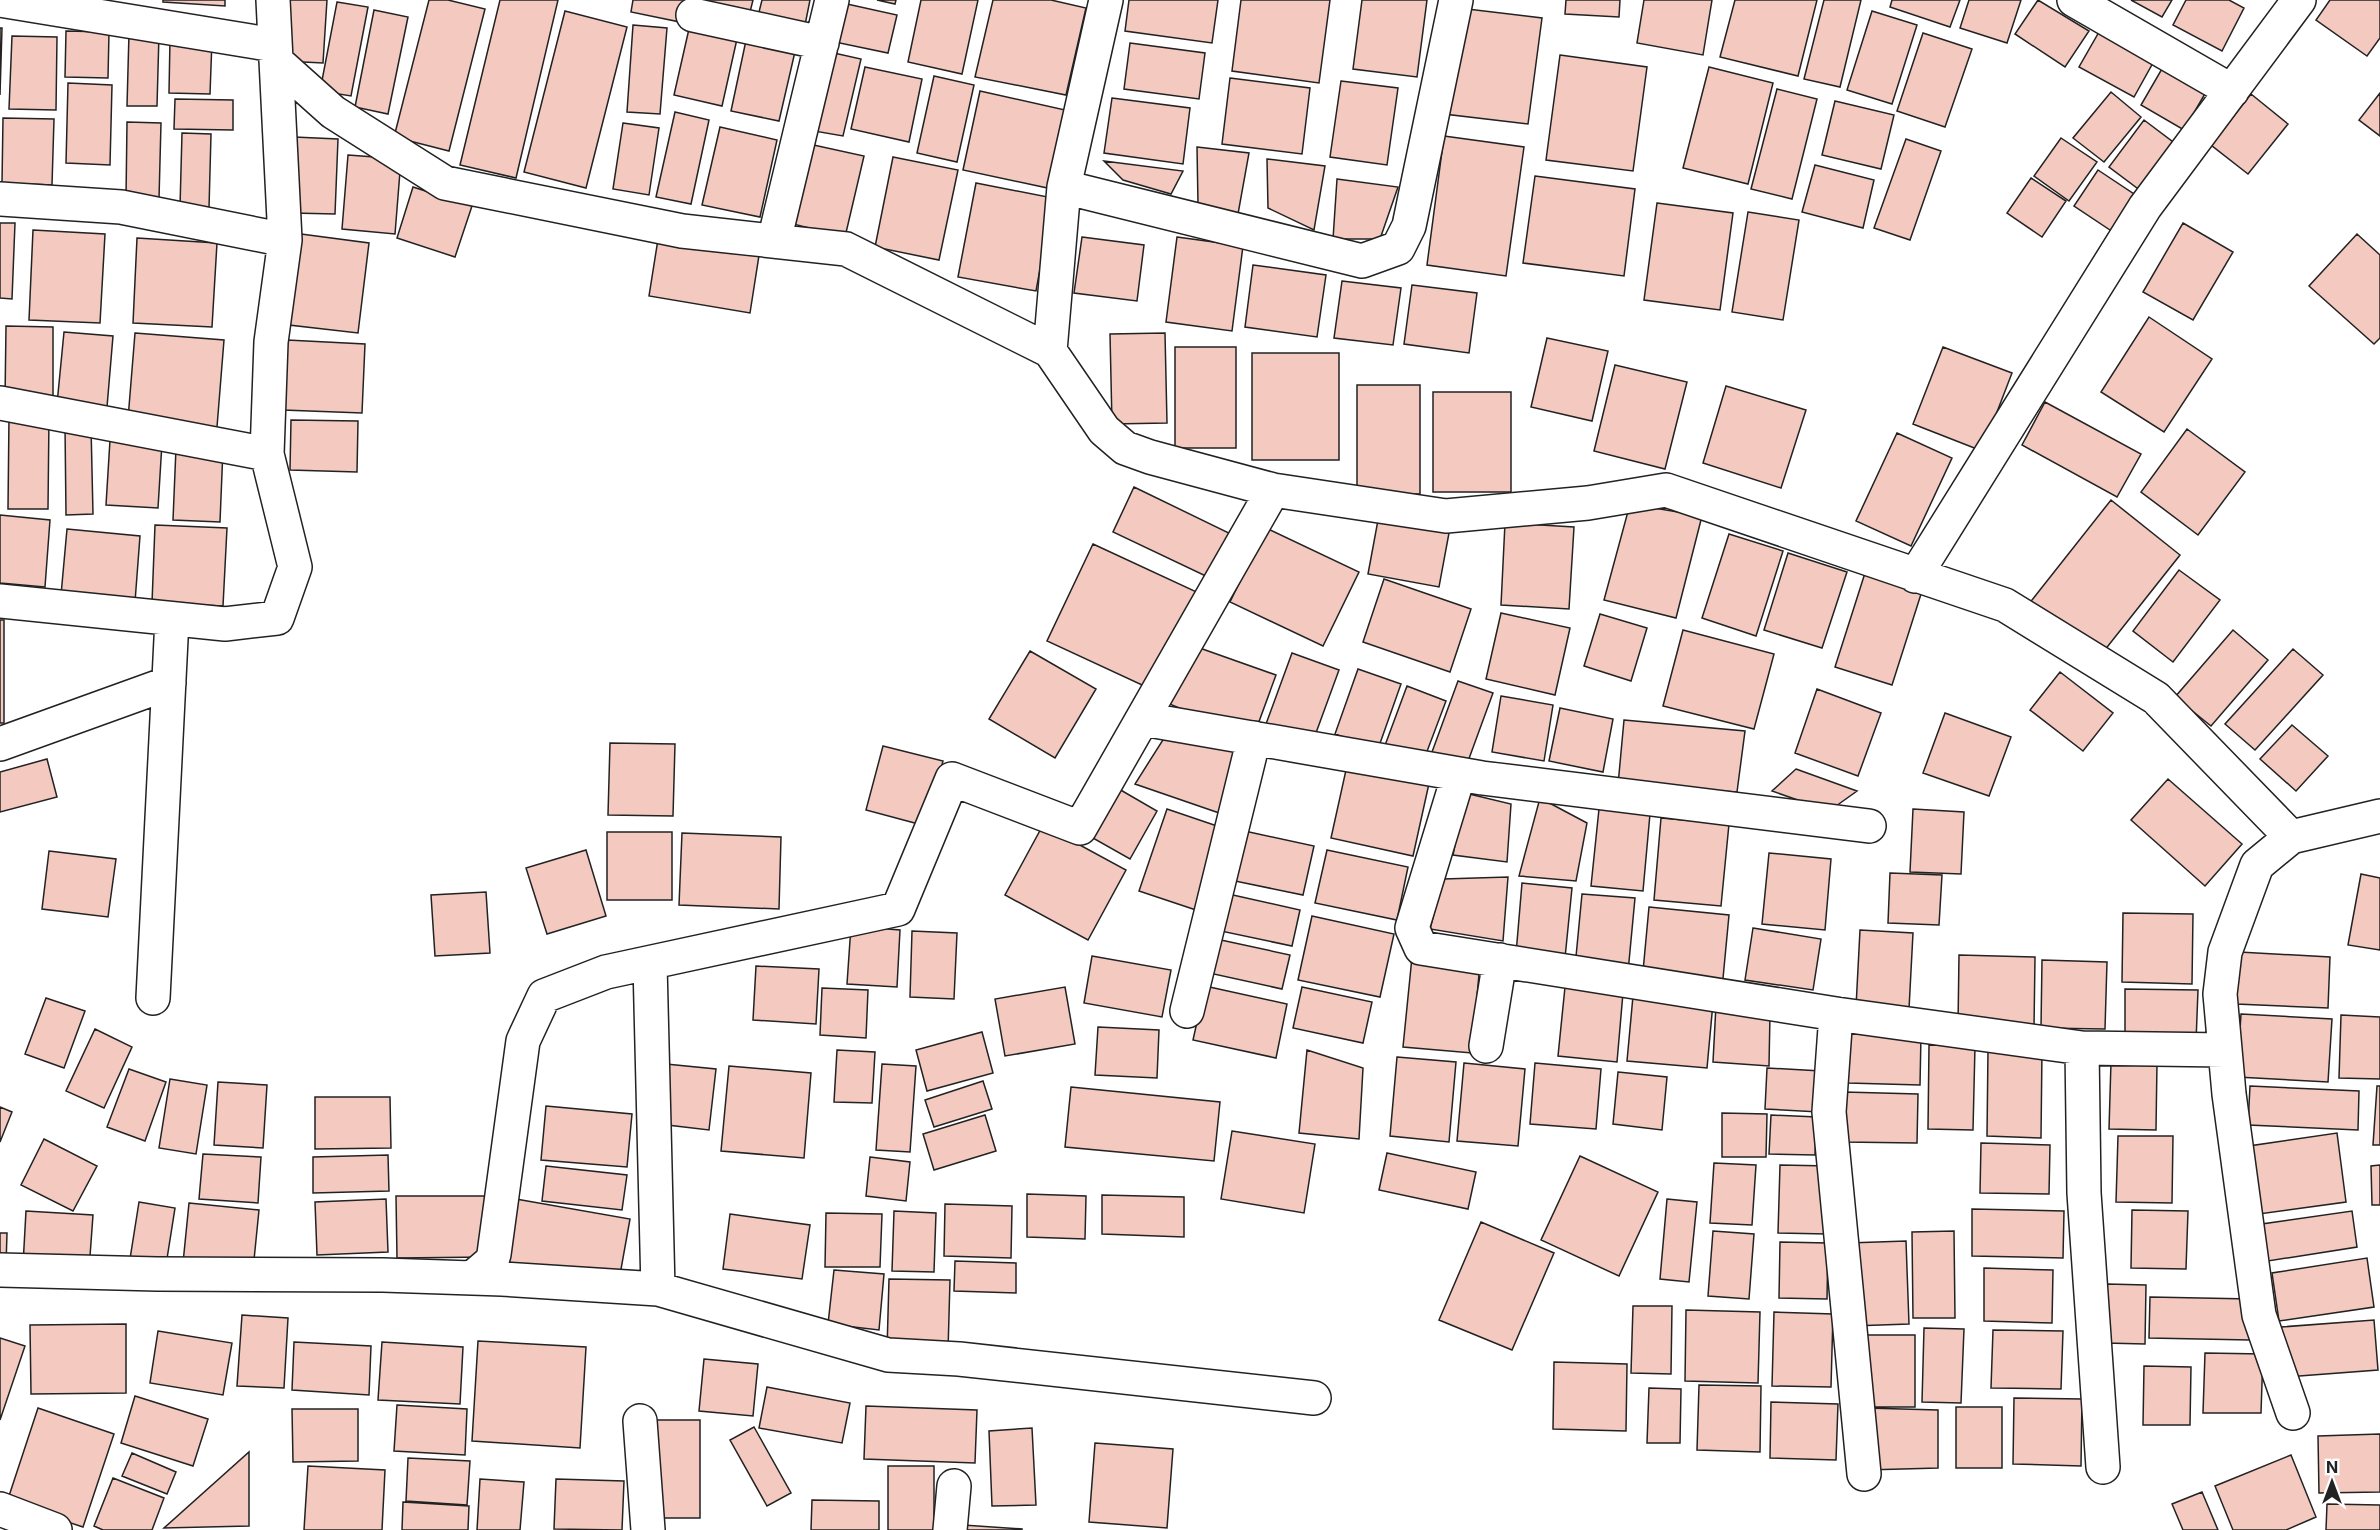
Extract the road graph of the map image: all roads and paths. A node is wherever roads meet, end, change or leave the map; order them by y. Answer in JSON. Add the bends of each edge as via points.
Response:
{"nodes":[{"id":1,"x":0,"y":0,"type":"edge"},
{"id":2,"x":273,"y":0,"type":"edge"},
{"id":3,"x":832,"y":0,"type":"edge"},
{"id":4,"x":1106,"y":0,"type":"edge"},
{"id":5,"x":1456,"y":0,"type":"edge"},
{"id":6,"x":2074,"y":0,"type":"edge"},
{"id":7,"x":2300,"y":0,"type":"edge"},
{"id":8,"x":693,"y":15,"type":"dead end"},
{"id":9,"x":822,"y":43,"type":"junction"},
{"id":10,"x":274,"y":53,"type":"junction"},
{"id":11,"x":2232,"y":91,"type":"junction"},
{"id":12,"x":1064,"y":187,"type":"junction"},
{"id":13,"x":0,"y":199,"type":"edge"},
{"id":14,"x":285,"y":240,"type":"junction"},
{"id":15,"x":774,"y":241,"type":"junction"},
{"id":16,"x":1050,"y":351,"type":"junction"},
{"id":17,"x":0,"y":403,"type":"edge"},
{"id":18,"x":267,"y":454,"type":"junction"},
{"id":19,"x":1273,"y":490,"type":"junction"},
{"id":20,"x":1915,"y":576,"type":"junction"},
{"id":21,"x":0,"y":601,"type":"edge"},
{"id":22,"x":172,"y":619,"type":"junction"},
{"id":23,"x":169,"y":683,"type":"junction"},
{"id":24,"x":1143,"y":719,"type":"junction"},
{"id":25,"x":1254,"y":738,"type":"junction"},
{"id":26,"x":0,"y":744,"type":"edge"},
{"id":27,"x":1459,"y":774,"type":"junction"},
{"id":28,"x":2380,"y":816,"type":"edge"},
{"id":29,"x":1869,"y":826,"type":"dead end"},
{"id":30,"x":2291,"y":837,"type":"junction"},
{"id":31,"x":1500,"y":960,"type":"junction"},
{"id":32,"x":650,"y":964,"type":"junction"},
{"id":33,"x":153,"y":998,"type":"dead end"},
{"id":34,"x":1186,"y":1011,"type":"dead end"},
{"id":35,"x":1836,"y":1014,"type":"junction"},
{"id":36,"x":1486,"y":1046,"type":"dead end"},
{"id":37,"x":2082,"y":1048,"type":"junction"},
{"id":38,"x":2225,"y":1050,"type":"junction"},
{"id":39,"x":0,"y":1270,"type":"edge"},
{"id":40,"x":472,"y":1278,"type":"junction"},
{"id":41,"x":658,"y":1289,"type":"junction"},
{"id":42,"x":1314,"y":1398,"type":"dead end"},
{"id":43,"x":2294,"y":1413,"type":"dead end"},
{"id":44,"x":640,"y":1421,"type":"dead end"},
{"id":45,"x":2103,"y":1467,"type":"dead end"},
{"id":46,"x":1864,"y":1474,"type":"dead end"},
{"id":47,"x":954,"y":1486,"type":"dead end"},
{"id":48,"x":0,"y":1509,"type":"edge"},
{"id":49,"x":55,"y":1530,"type":"edge"},
{"id":50,"x":648,"y":1530,"type":"edge"},
{"id":51,"x":950,"y":1530,"type":"edge"}],
"edges":[{"from":1,"to":10,"type":"street"},
{"from":2,"to":10,"type":"street"},
{"from":3,"to":9,"type":"street"},
{"from":4,"to":12,"type":"street"},
{"from":5,"to":12,"type":"street","via":[[1409,226],[1398,248],[1362,261]]},
{"from":6,"to":11,"type":"street"},
{"from":7,"to":11,"type":"street"},
{"from":8,"to":9,"type":"street"},
{"from":9,"to":15,"type":"street"},
{"from":10,"to":14,"type":"street"},
{"from":10,"to":15,"type":"street","via":[[333,112],[445,183],[682,231]]},
{"from":11,"to":20,"type":"street","via":[[2145,207]]},
{"from":12,"to":16,"type":"street"},
{"from":13,"to":14,"type":"street","via":[[121,207]]},
{"from":14,"to":18,"type":"street","via":[[272,342]]},
{"from":15,"to":16,"type":"street","via":[[846,249]]},
{"from":16,"to":19,"type":"street","via":[[1104,430],[1125,448]]},
{"from":17,"to":18,"type":"street"},
{"from":18,"to":22,"type":"street","via":[[295,567],[277,618],[225,624]]},
{"from":19,"to":20,"type":"street","via":[[1446,516],[1588,503],[1666,490]]},
{"from":19,"to":24,"type":"street"},
{"from":20,"to":30,"type":"street","via":[[2005,605],[2156,698]]},
{"from":21,"to":22,"type":"street"},
{"from":22,"to":23,"type":"street"},
{"from":23,"to":26,"type":"street"},
{"from":23,"to":33,"type":"street"},
{"from":24,"to":25,"type":"street"},
{"from":24,"to":32,"type":"street","via":[[1080,828],[952,778],[898,909]]},
{"from":25,"to":27,"type":"street"},
{"from":25,"to":34,"type":"street"},
{"from":27,"to":29,"type":"street"},
{"from":27,"to":31,"type":"street","via":[[1412,928],[1421,948]]},
{"from":28,"to":30,"type":"street"},
{"from":30,"to":38,"type":"street","via":[[2257,865],[2225,952],[2220,994]]},
{"from":31,"to":35,"type":"street"},
{"from":31,"to":36,"type":"street"},
{"from":32,"to":40,"type":"street","via":[[606,972],[544,996],[523,1041],[495,1254]]},
{"from":32,"to":41,"type":"street"},
{"from":35,"to":37,"type":"street"},
{"from":35,"to":46,"type":"street","via":[[1829,1112]]},
{"from":37,"to":38,"type":"street"},
{"from":37,"to":45,"type":"street","via":[[2084,1192]]},
{"from":38,"to":43,"type":"street","via":[[2259,1315]]},
{"from":39,"to":40,"type":"street"},
{"from":40,"to":41,"type":"street"},
{"from":41,"to":42,"type":"street","via":[[888,1355],[959,1359]]},
{"from":44,"to":50,"type":"street"},
{"from":47,"to":51,"type":"street"},
{"from":48,"to":49,"type":"street"}]}
